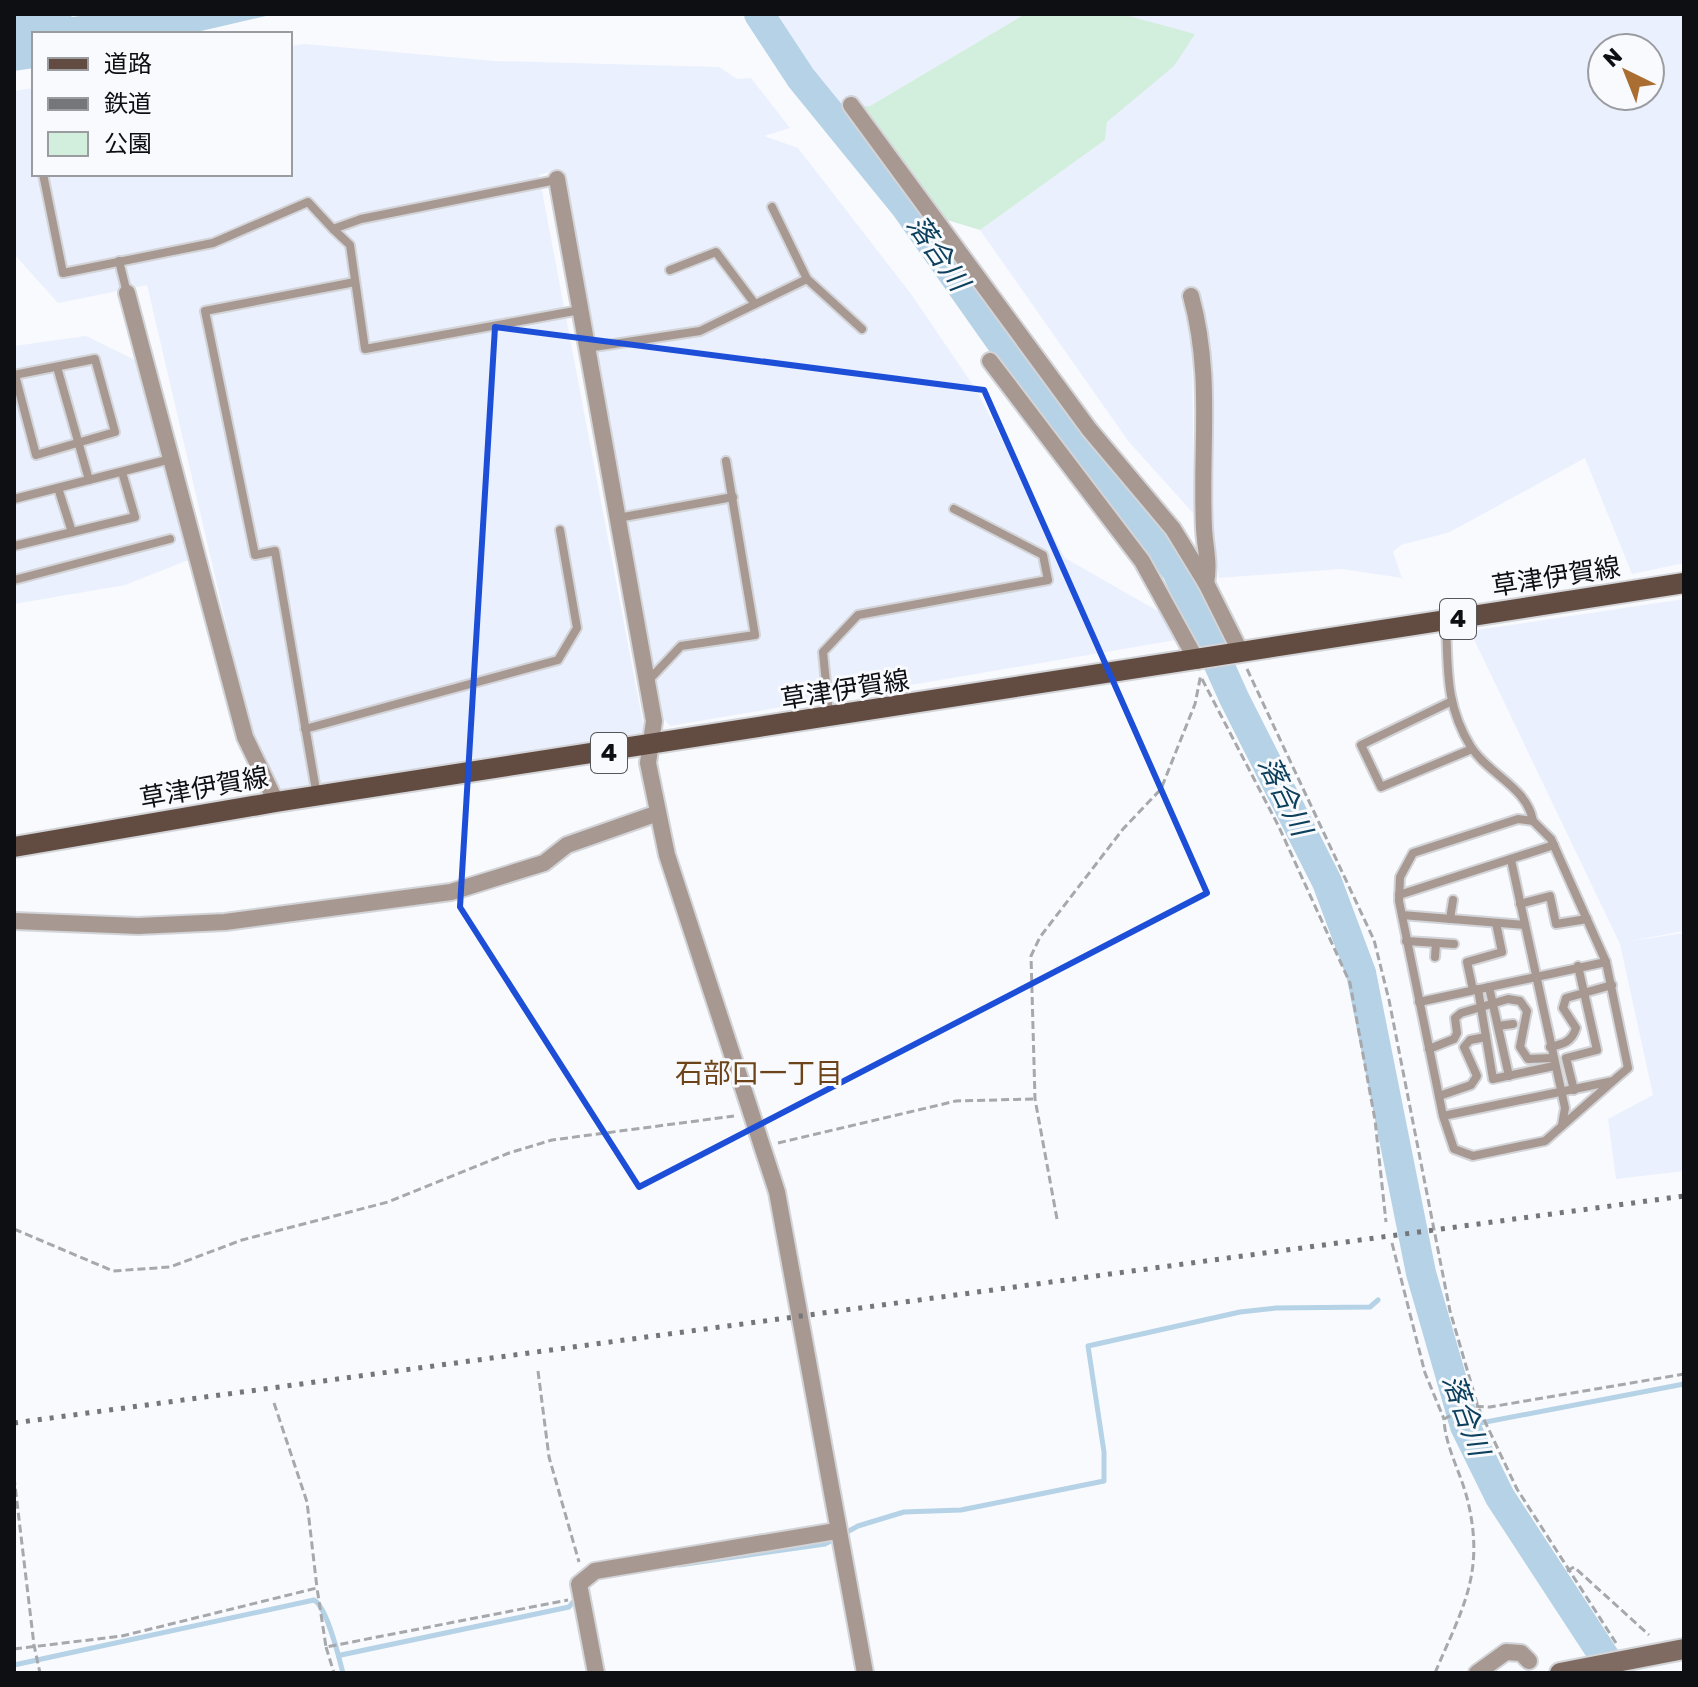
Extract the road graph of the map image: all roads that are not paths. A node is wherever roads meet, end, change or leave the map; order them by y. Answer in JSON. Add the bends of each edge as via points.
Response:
{"nodes":[{"id":1,"x":851,"y":105,"type":"dead end"},
{"id":2,"x":43,"y":176,"type":"edge"},
{"id":3,"x":557,"y":179,"type":"joint"},
{"id":4,"x":772,"y":207,"type":"dead end"},
{"id":5,"x":333,"y":229,"type":"junction"},
{"id":6,"x":119,"y":261,"type":"junction"},
{"id":7,"x":670,"y":270,"type":"dead end"},
{"id":8,"x":807,"y":279,"type":"junction"},
{"id":9,"x":355,"y":282,"type":"junction"},
{"id":10,"x":127,"y":293,"type":"joint"},
{"id":11,"x":1191,"y":296,"type":"dead end"},
{"id":12,"x":755,"y":304,"type":"junction"},
{"id":13,"x":580,"y":310,"type":"junction"},
{"id":14,"x":862,"y":329,"type":"dead end"},
{"id":15,"x":587,"y":348,"type":"junction"},
{"id":16,"x":990,"y":361,"type":"dead end"},
{"id":17,"x":57,"y":367,"type":"junction"},
{"id":18,"x":15,"y":375,"type":"edge"},
{"id":19,"x":78,"y":442,"type":"junction"},
{"id":20,"x":171,"y":459,"type":"junction"},
{"id":21,"x":726,"y":461,"type":"dead end"},
{"id":22,"x":122,"y":472,"type":"junction"},
{"id":23,"x":89,"y":480,"type":"junction"},
{"id":24,"x":58,"y":488,"type":"junction"},
{"id":25,"x":733,"y":497,"type":"junction"},
{"id":26,"x":14,"y":499,"type":"edge"},
{"id":27,"x":954,"y":509,"type":"dead end"},
{"id":28,"x":618,"y":518,"type":"junction"},
{"id":29,"x":560,"y":530,"type":"dead end"},
{"id":30,"x":72,"y":532,"type":"junction"},
{"id":31,"x":170,"y":539,"type":"dead end"},
{"id":32,"x":14,"y":546,"type":"edge"},
{"id":33,"x":14,"y":580,"type":"edge"},
{"id":34,"x":1206,"y":583,"type":"junction"},
{"id":35,"x":1684,"y":583,"type":"edge"},
{"id":36,"x":1446,"y":621,"type":"junction"},
{"id":37,"x":1236,"y":654,"type":"junction"},
{"id":38,"x":1201,"y":666,"type":"junction"},
{"id":39,"x":647,"y":682,"type":"junction"},
{"id":40,"x":1450,"y":702,"type":"junction"},
{"id":41,"x":830,"y":718,"type":"junction"},
{"id":42,"x":305,"y":729,"type":"junction"},
{"id":43,"x":652,"y":746,"type":"junction"},
{"id":44,"x":1472,"y":749,"type":"junction"},
{"id":45,"x":317,"y":796,"type":"junction"},
{"id":46,"x":276,"y":802,"type":"junction"},
{"id":47,"x":658,"y":813,"type":"junction"},
{"id":48,"x":1533,"y":821,"type":"junction"},
{"id":49,"x":1554,"y":845,"type":"junction"},
{"id":50,"x":14,"y":847,"type":"edge"},
{"id":51,"x":1511,"y":860,"type":"junction"},
{"id":52,"x":1399,"y":895,"type":"junction"},
{"id":53,"x":1453,"y":900,"type":"dead end"},
{"id":54,"x":1520,"y":904,"type":"junction"},
{"id":55,"x":1402,"y":915,"type":"junction"},
{"id":56,"x":1450,"y":919,"type":"junction"},
{"id":57,"x":1587,"y":919,"type":"junction"},
{"id":58,"x":14,"y":921,"type":"edge"},
{"id":59,"x":1496,"y":923,"type":"junction"},
{"id":60,"x":1525,"y":925,"type":"junction"},
{"id":61,"x":1406,"y":941,"type":"junction"},
{"id":62,"x":1436,"y":943,"type":"junction"},
{"id":63,"x":1454,"y":944,"type":"dead end"},
{"id":64,"x":1435,"y":957,"type":"dead end"},
{"id":65,"x":1606,"y":962,"type":"junction"},
{"id":66,"x":1578,"y":966,"type":"junction"},
{"id":67,"x":1536,"y":976,"type":"junction"},
{"id":68,"x":1612,"y":985,"type":"junction"},
{"id":69,"x":1489,"y":987,"type":"junction"},
{"id":70,"x":1475,"y":990,"type":"junction"},
{"id":71,"x":1584,"y":992,"type":"junction"},
{"id":72,"x":1419,"y":1002,"type":"junction"},
{"id":73,"x":1493,"y":1004,"type":"junction"},
{"id":74,"x":1481,"y":1009,"type":"junction"},
{"id":75,"x":1513,"y":1024,"type":"dead end"},
{"id":76,"x":1498,"y":1026,"type":"junction"},
{"id":77,"x":1486,"y":1037,"type":"junction"},
{"id":78,"x":1550,"y":1047,"type":"junction"},
{"id":79,"x":1429,"y":1049,"type":"junction"},
{"id":80,"x":1553,"y":1062,"type":"junction"},
{"id":81,"x":1509,"y":1076,"type":"junction"},
{"id":82,"x":1613,"y":1081,"type":"junction"},
{"id":83,"x":1574,"y":1090,"type":"junction"},
{"id":84,"x":1560,"y":1093,"type":"junction"},
{"id":85,"x":1439,"y":1096,"type":"junction"},
{"id":86,"x":1443,"y":1116,"type":"junction"},
{"id":87,"x":1562,"y":1125,"type":"junction"},
{"id":88,"x":836,"y":1531,"type":"junction"},
{"id":89,"x":1684,"y":1649,"type":"edge"},
{"id":90,"x":1529,"y":1661,"type":"dead end"},
{"id":91,"x":596,"y":1673,"type":"edge"},
{"id":92,"x":865,"y":1673,"type":"edge"},
{"id":93,"x":1477,"y":1673,"type":"edge"},
{"id":94,"x":1560,"y":1673,"type":"edge"}],
"edges":[{"from":1,"to":34,"type":"street","via":[[1089,429],[1173,529]]},
{"from":2,"to":6,"type":"lane","via":[[63,273]]},
{"from":3,"to":5,"type":"lane"},
{"from":3,"to":13,"type":"street"},
{"from":4,"to":8,"type":"lane"},
{"from":5,"to":6,"type":"lane","via":[[308,202],[213,243]]},
{"from":5,"to":9,"type":"lane","via":[[350,245]]},
{"from":6,"to":10,"type":"lane"},
{"from":7,"to":12,"type":"lane","via":[[716,252]]},
{"from":8,"to":12,"type":"lane"},
{"from":8,"to":14,"type":"lane"},
{"from":9,"to":13,"type":"lane","via":[[365,349]]},
{"from":9,"to":42,"type":"lane","via":[[205,311],[255,555],[275,551]]},
{"from":10,"to":20,"type":"street"},
{"from":11,"to":34,"type":"street","via":[[1203,339],[1204,529],[1210,564]]},
{"from":12,"to":15,"type":"lane","via":[[700,331]]},
{"from":13,"to":15,"type":"street"},
{"from":15,"to":28,"type":"street"},
{"from":16,"to":38,"type":"street","via":[[1142,561]]},
{"from":17,"to":18,"type":"lane"},
{"from":17,"to":19,"type":"lane"},
{"from":17,"to":19,"type":"lane","via":[[95,359],[115,432]]},
{"from":18,"to":19,"type":"lane","via":[[36,455]]},
{"from":19,"to":23,"type":"lane"},
{"from":20,"to":22,"type":"lane"},
{"from":20,"to":46,"type":"street","via":[[245,737]]},
{"from":21,"to":25,"type":"lane"},
{"from":22,"to":23,"type":"lane"},
{"from":22,"to":30,"type":"lane","via":[[135,517]]},
{"from":23,"to":24,"type":"lane"},
{"from":24,"to":26,"type":"lane"},
{"from":24,"to":30,"type":"lane"},
{"from":25,"to":28,"type":"lane"},
{"from":25,"to":39,"type":"lane","via":[[755,635],[681,646]]},
{"from":27,"to":41,"type":"lane","via":[[1043,555],[1048,580],[858,615],[823,652]]},
{"from":28,"to":39,"type":"street"},
{"from":29,"to":42,"type":"lane","via":[[577,628],[558,660]]},
{"from":30,"to":32,"type":"lane"},
{"from":31,"to":33,"type":"lane"},
{"from":34,"to":37,"type":"street"},
{"from":35,"to":36,"type":"main road","name":"草津伊賀線","number":"4"},
{"from":36,"to":37,"type":"main road","name":"草津伊賀線","number":"4"},
{"from":36,"to":40,"type":"lane"},
{"from":37,"to":38,"type":"main road","name":"草津伊賀線","number":"4"},
{"from":38,"to":41,"type":"main road","name":"草津伊賀線","number":"4"},
{"from":39,"to":43,"type":"street"},
{"from":40,"to":44,"type":"lane"},
{"from":40,"to":44,"type":"lane","via":[[1361,745],[1381,787]]},
{"from":41,"to":43,"type":"main road","name":"草津伊賀線","number":"4"},
{"from":42,"to":45,"type":"lane"},
{"from":43,"to":45,"type":"main road","name":"草津伊賀線","number":"4"},
{"from":43,"to":47,"type":"street","via":[[648,763]]},
{"from":44,"to":48,"type":"lane","via":[[1530,805]]},
{"from":45,"to":46,"type":"main road","name":"草津伊賀線","number":"4"},
{"from":46,"to":50,"type":"main road","name":"草津伊賀線","number":"4"},
{"from":47,"to":58,"type":"street","via":[[567,845],[544,863],[451,892],[225,922],[138,926]]},
{"from":47,"to":88,"type":"street","via":[[777,1192]]},
{"from":48,"to":49,"type":"lane"},
{"from":48,"to":52,"type":"lane","via":[[1518,819],[1413,853],[1400,877]]},
{"from":49,"to":51,"type":"lane"},
{"from":49,"to":57,"type":"lane"},
{"from":51,"to":52,"type":"lane"},
{"from":51,"to":54,"type":"lane"},
{"from":52,"to":55,"type":"lane"},
{"from":53,"to":56,"type":"lane"},
{"from":54,"to":57,"type":"lane","via":[[1550,896],[1556,924]]},
{"from":54,"to":60,"type":"lane"},
{"from":55,"to":56,"type":"lane"},
{"from":55,"to":61,"type":"lane"},
{"from":56,"to":59,"type":"lane"},
{"from":57,"to":65,"type":"lane"},
{"from":59,"to":60,"type":"lane"},
{"from":59,"to":70,"type":"lane","via":[[1502,952],[1467,962]]},
{"from":60,"to":67,"type":"lane"},
{"from":61,"to":62,"type":"lane"},
{"from":61,"to":72,"type":"lane"},
{"from":62,"to":63,"type":"lane"},
{"from":62,"to":64,"type":"lane"},
{"from":65,"to":66,"type":"lane"},
{"from":65,"to":68,"type":"lane"},
{"from":66,"to":67,"type":"lane"},
{"from":66,"to":71,"type":"lane"},
{"from":67,"to":69,"type":"lane"},
{"from":67,"to":78,"type":"lane"},
{"from":68,"to":71,"type":"lane"},
{"from":68,"to":82,"type":"lane","via":[[1628,1061]]},
{"from":69,"to":70,"type":"lane"},
{"from":69,"to":73,"type":"lane"},
{"from":70,"to":72,"type":"lane"},
{"from":70,"to":74,"type":"lane"},
{"from":71,"to":78,"type":"lane","via":[[1566,998],[1563,1008],[1576,1028],[1574,1036]]},
{"from":71,"to":83,"type":"lane","via":[[1597,1050],[1566,1058]]},
{"from":72,"to":79,"type":"lane"},
{"from":73,"to":74,"type":"lane"},
{"from":73,"to":76,"type":"lane"},
{"from":73,"to":80,"type":"lane","via":[[1520,1001],[1528,1022],[1520,1047],[1528,1059]]},
{"from":74,"to":77,"type":"lane"},
{"from":74,"to":79,"type":"lane","via":[[1461,1013],[1455,1018],[1454,1039]]},
{"from":75,"to":76,"type":"lane"},
{"from":76,"to":81,"type":"lane"},
{"from":77,"to":81,"type":"lane","via":[[1493,1079]]},
{"from":77,"to":85,"type":"lane","via":[[1464,1047],[1477,1076],[1471,1085]]},
{"from":78,"to":80,"type":"lane"},
{"from":79,"to":85,"type":"lane"},
{"from":80,"to":81,"type":"lane"},
{"from":80,"to":84,"type":"lane"},
{"from":82,"to":83,"type":"lane"},
{"from":82,"to":87,"type":"lane"},
{"from":83,"to":84,"type":"lane"},
{"from":84,"to":86,"type":"lane"},
{"from":84,"to":87,"type":"lane","via":[[1565,1108]]},
{"from":85,"to":86,"type":"lane"},
{"from":86,"to":87,"type":"lane","via":[[1454,1149],[1473,1156],[1545,1141]]},
{"from":88,"to":91,"type":"street","via":[[586,1575],[579,1584],[580,1598]]},
{"from":88,"to":92,"type":"street"},
{"from":89,"to":94,"type":"street"},
{"from":90,"to":93,"type":"street","via":[[1521,1653],[1506,1652]]}]}
